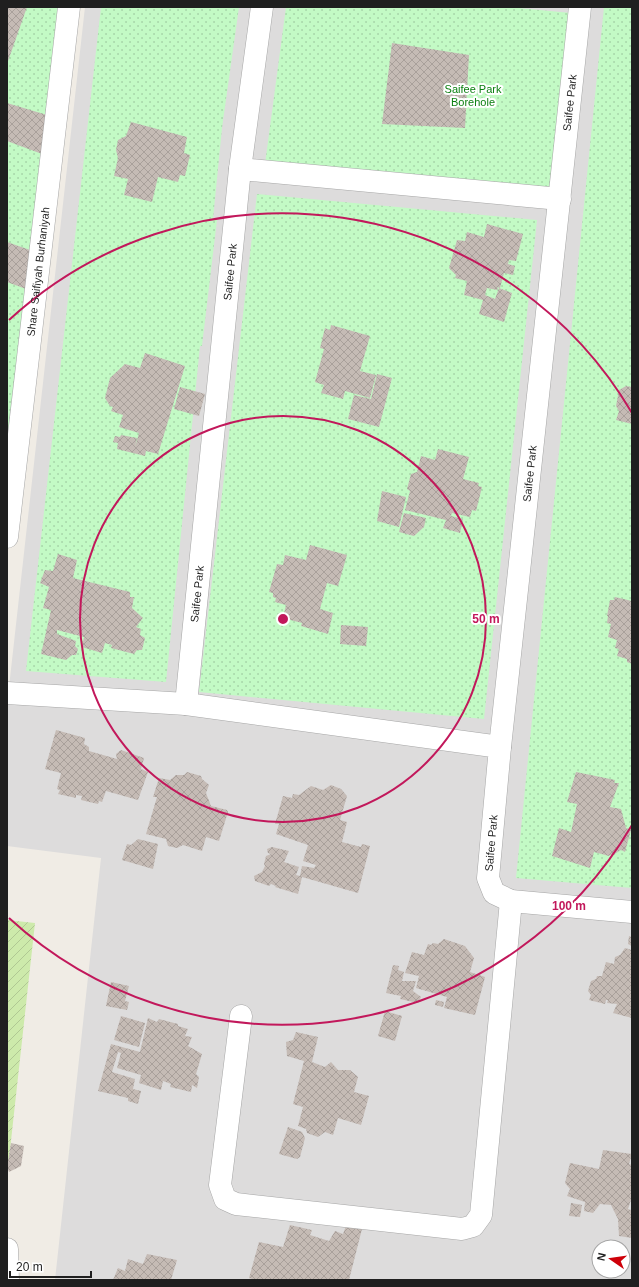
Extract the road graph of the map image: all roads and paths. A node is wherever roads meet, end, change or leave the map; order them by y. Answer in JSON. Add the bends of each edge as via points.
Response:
{"nodes":[{"id":1,"x":69,"y":7,"type":"edge"},
{"id":2,"x":262,"y":7,"type":"edge"},
{"id":3,"x":580,"y":7,"type":"edge"},
{"id":4,"x":240,"y":170,"type":"junction"},
{"id":5,"x":560,"y":199,"type":"junction"},
{"id":6,"x":7,"y":537,"type":"edge"},
{"id":7,"x":7,"y":693,"type":"edge"},
{"id":8,"x":186,"y":704,"type":"junction"},
{"id":9,"x":500,"y":747,"type":"junction"},
{"id":10,"x":511,"y":901,"type":"junction"},
{"id":11,"x":632,"y":912,"type":"edge"},
{"id":12,"x":241,"y":1016,"type":"dead end"},
{"id":13,"x":7,"y":1249,"type":"edge"},
{"id":14,"x":8,"y":1280,"type":"edge"}],
"edges":[{"from":1,"to":6,"type":"street","name":"Share Saifiyah Burhaniyah"},
{"from":2,"to":4,"type":"street","name":"Saifee Park"},
{"from":3,"to":5,"type":"street","name":"Saifee Park"},
{"from":4,"to":5,"type":"street"},
{"from":4,"to":8,"type":"street","name":"Saifee Park"},
{"from":5,"to":9,"type":"street","name":"Saifee Park"},
{"from":7,"to":8,"type":"street"},
{"from":8,"to":9,"type":"street"},
{"from":9,"to":10,"type":"street","name":"Saifee Park","via":[[488,878],[494,893]]},
{"from":10,"to":11,"type":"street","name":"Saifee Park"},
{"from":10,"to":12,"type":"street","via":[[481,1215],[474,1226],[462,1229],[236,1204],[224,1199],[220,1185]]},
{"from":13,"to":14,"type":"street"}]}
